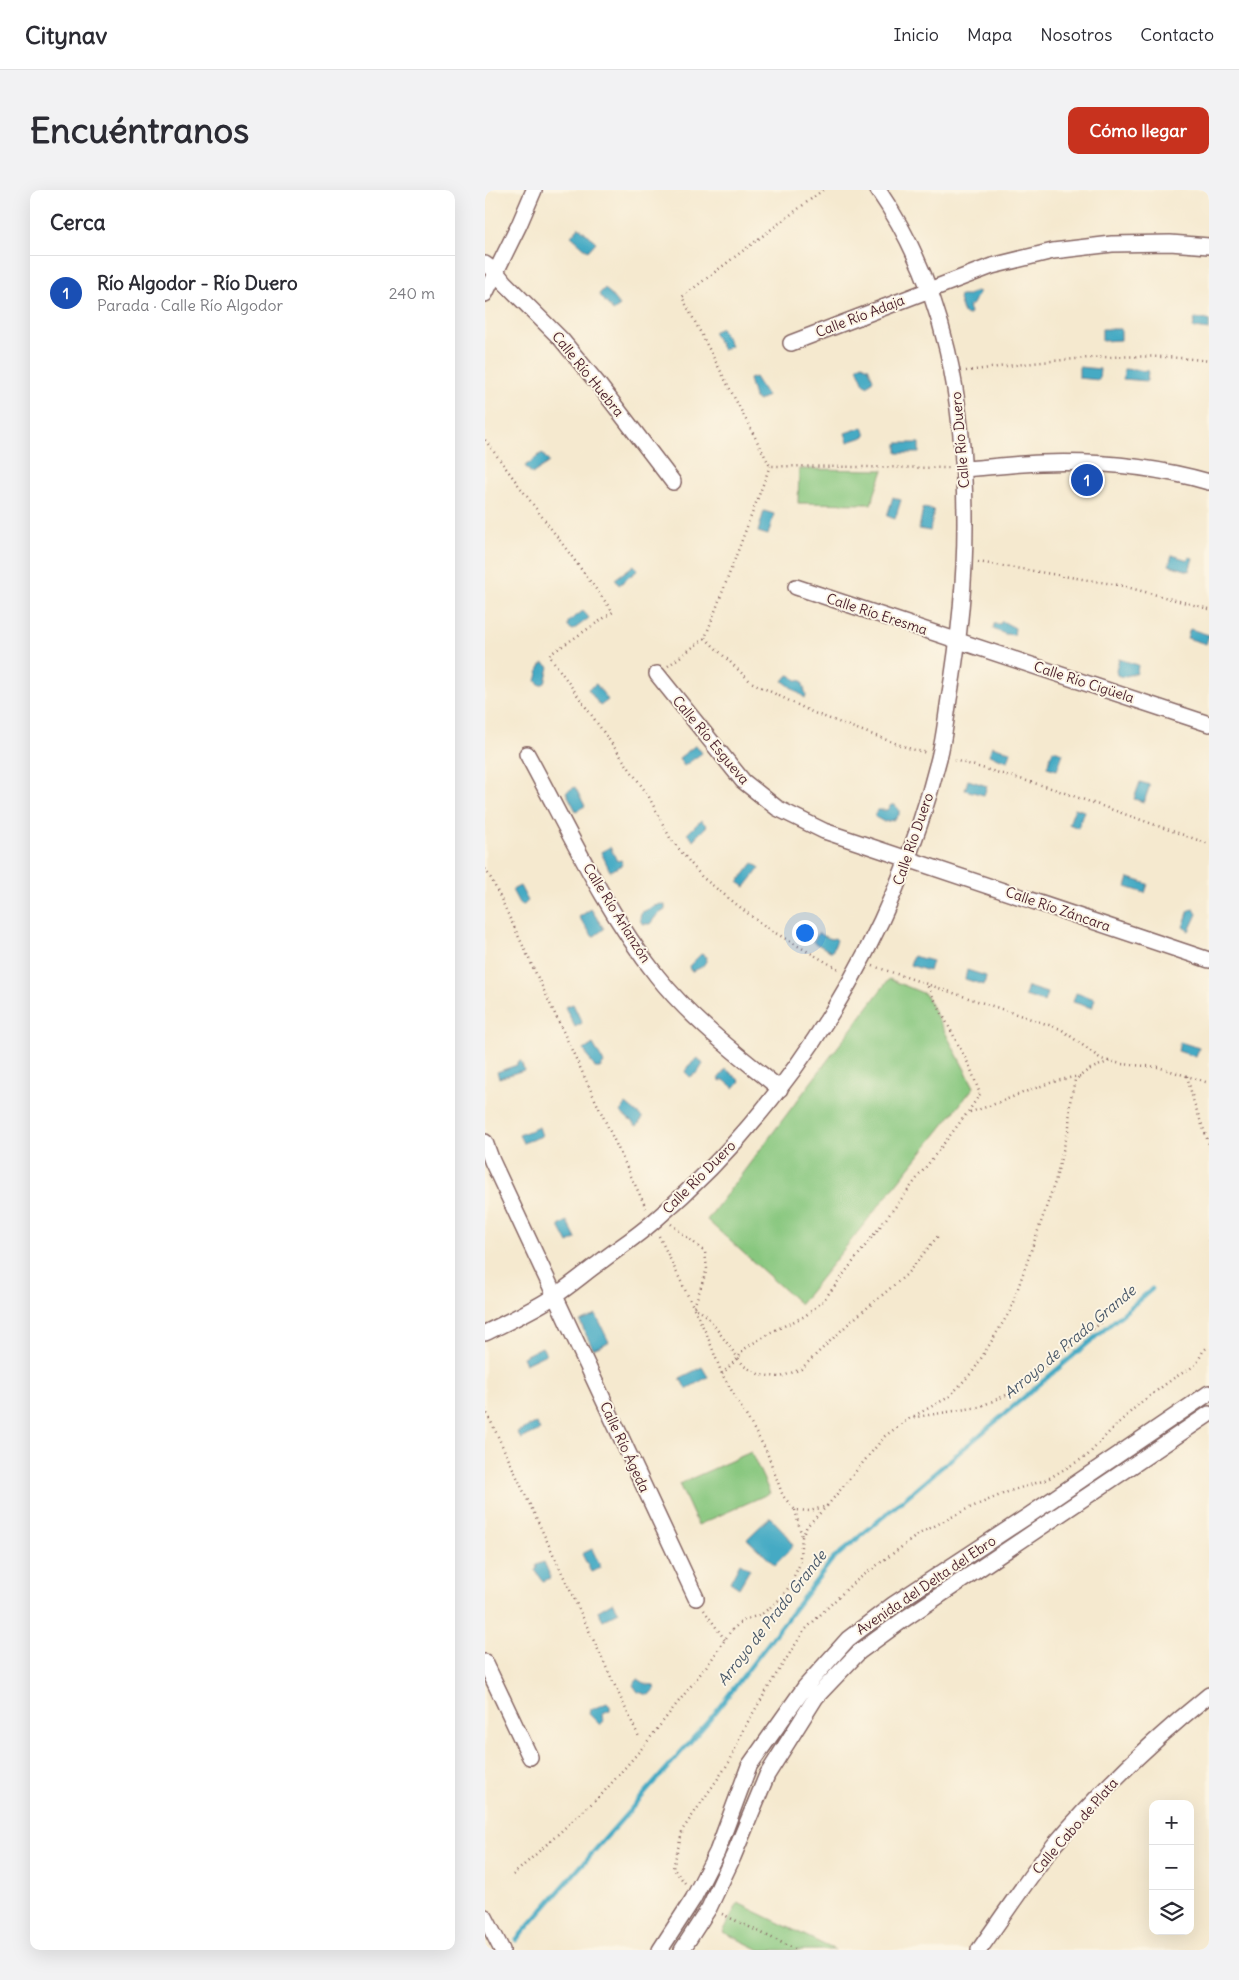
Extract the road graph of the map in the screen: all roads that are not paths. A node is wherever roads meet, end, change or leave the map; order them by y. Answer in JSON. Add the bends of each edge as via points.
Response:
{"nodes":[{"id":1,"x":534,"y":190,"type":"edge"},
{"id":2,"x":879,"y":190,"type":"edge"},
{"id":3,"x":1209,"y":246,"type":"edge"},
{"id":4,"x":490,"y":268,"type":"edge"},
{"id":5,"x":929,"y":290,"type":"junction"},
{"id":6,"x":485,"y":294,"type":"edge"},
{"id":7,"x":791,"y":343,"type":"dead end"},
{"id":8,"x":965,"y":469,"type":"junction"},
{"id":9,"x":673,"y":482,"type":"dead end"},
{"id":10,"x":1209,"y":482,"type":"edge"},
{"id":11,"x":796,"y":587,"type":"dead end"},
{"id":12,"x":959,"y":641,"type":"junction"},
{"id":13,"x":657,"y":674,"type":"road end"},
{"id":14,"x":1209,"y":724,"type":"edge"},
{"id":15,"x":527,"y":754,"type":"dead end"},
{"id":16,"x":907,"y":859,"type":"junction"},
{"id":17,"x":1209,"y":960,"type":"edge"},
{"id":18,"x":780,"y":1089,"type":"junction"},
{"id":19,"x":485,"y":1142,"type":"edge"},
{"id":20,"x":555,"y":1296,"type":"junction"},
{"id":21,"x":485,"y":1334,"type":"edge"},
{"id":22,"x":1209,"y":1393,"type":"edge"},
{"id":23,"x":1209,"y":1414,"type":"edge"},
{"id":24,"x":696,"y":1598,"type":"road end"},
{"id":25,"x":485,"y":1662,"type":"edge"},
{"id":26,"x":1209,"y":1696,"type":"edge"},
{"id":27,"x":530,"y":1758,"type":"dead end"},
{"id":28,"x":485,"y":1917,"type":"edge"},
{"id":29,"x":502,"y":1950,"type":"edge"},
{"id":30,"x":660,"y":1950,"type":"edge"},
{"id":31,"x":681,"y":1950,"type":"edge"},
{"id":32,"x":979,"y":1950,"type":"edge"}],
"edges":[{"from":1,"to":4,"type":"street"},
{"from":2,"to":5,"type":"street","name":"Calle Río Duero","via":[[899,221]]},
{"from":3,"to":5,"type":"street","name":"Calle Río Adaja","via":[[1112,244],[1053,251],[992,266]]},
{"from":4,"to":6,"type":"street"},
{"from":4,"to":9,"type":"street","name":"Calle Río Huebra","via":[[561,339]]},
{"from":5,"to":7,"type":"street","name":"Calle Río Adaja"},
{"from":5,"to":8,"type":"street","name":"Calle Río Duero","via":[[942,326],[952,372]]},
{"from":8,"to":10,"type":"street","via":[[1042,463],[1092,464],[1143,469]]},
{"from":8,"to":12,"type":"street","name":"Calle Río Duero","via":[[965,560]]},
{"from":11,"to":12,"type":"street","name":"Calle Río Eresma"},
{"from":12,"to":14,"type":"street","name":"Calle Río Cigüela"},
{"from":12,"to":16,"type":"street","name":"Calle Río Duero","via":[[940,756]]},
{"from":13,"to":16,"type":"street","name":"Calle Río Esgueva","via":[[743,781],[777,808],[824,832]]},
{"from":15,"to":18,"type":"street","name":"Calle Río Arlanzón","via":[[605,899],[658,977],[723,1043]]},
{"from":16,"to":17,"type":"street","name":"Calle Río Záncara"},
{"from":16,"to":18,"type":"street","name":"Calle Río Duero","via":[[891,903],[854,978]]},
{"from":18,"to":20,"type":"street","name":"Calle Río Duero","via":[[721,1157],[657,1219]]},
{"from":19,"to":20,"type":"street","name":"Calle Río Ágeda"},
{"from":20,"to":21,"type":"street","name":"Calle Río Duero"},
{"from":20,"to":24,"type":"street","name":"Calle Río Ágeda"},
{"from":22,"to":30,"type":"street","name":"Avenida del Delta del Ebro","via":[[894,1604],[848,1639],[805,1687],[749,1766],[717,1852],[693,1899]]},
{"from":23,"to":31,"type":"street","name":"Avenida del Delta del Ebro","via":[[859,1652],[816,1697],[767,1775],[709,1908]]},
{"from":25,"to":27,"type":"street"},
{"from":26,"to":32,"type":"street","name":"Calle Cabo de Plata","via":[[1169,1728],[1094,1800],[1054,1846]]},
{"from":28,"to":29,"type":"street"}]}
